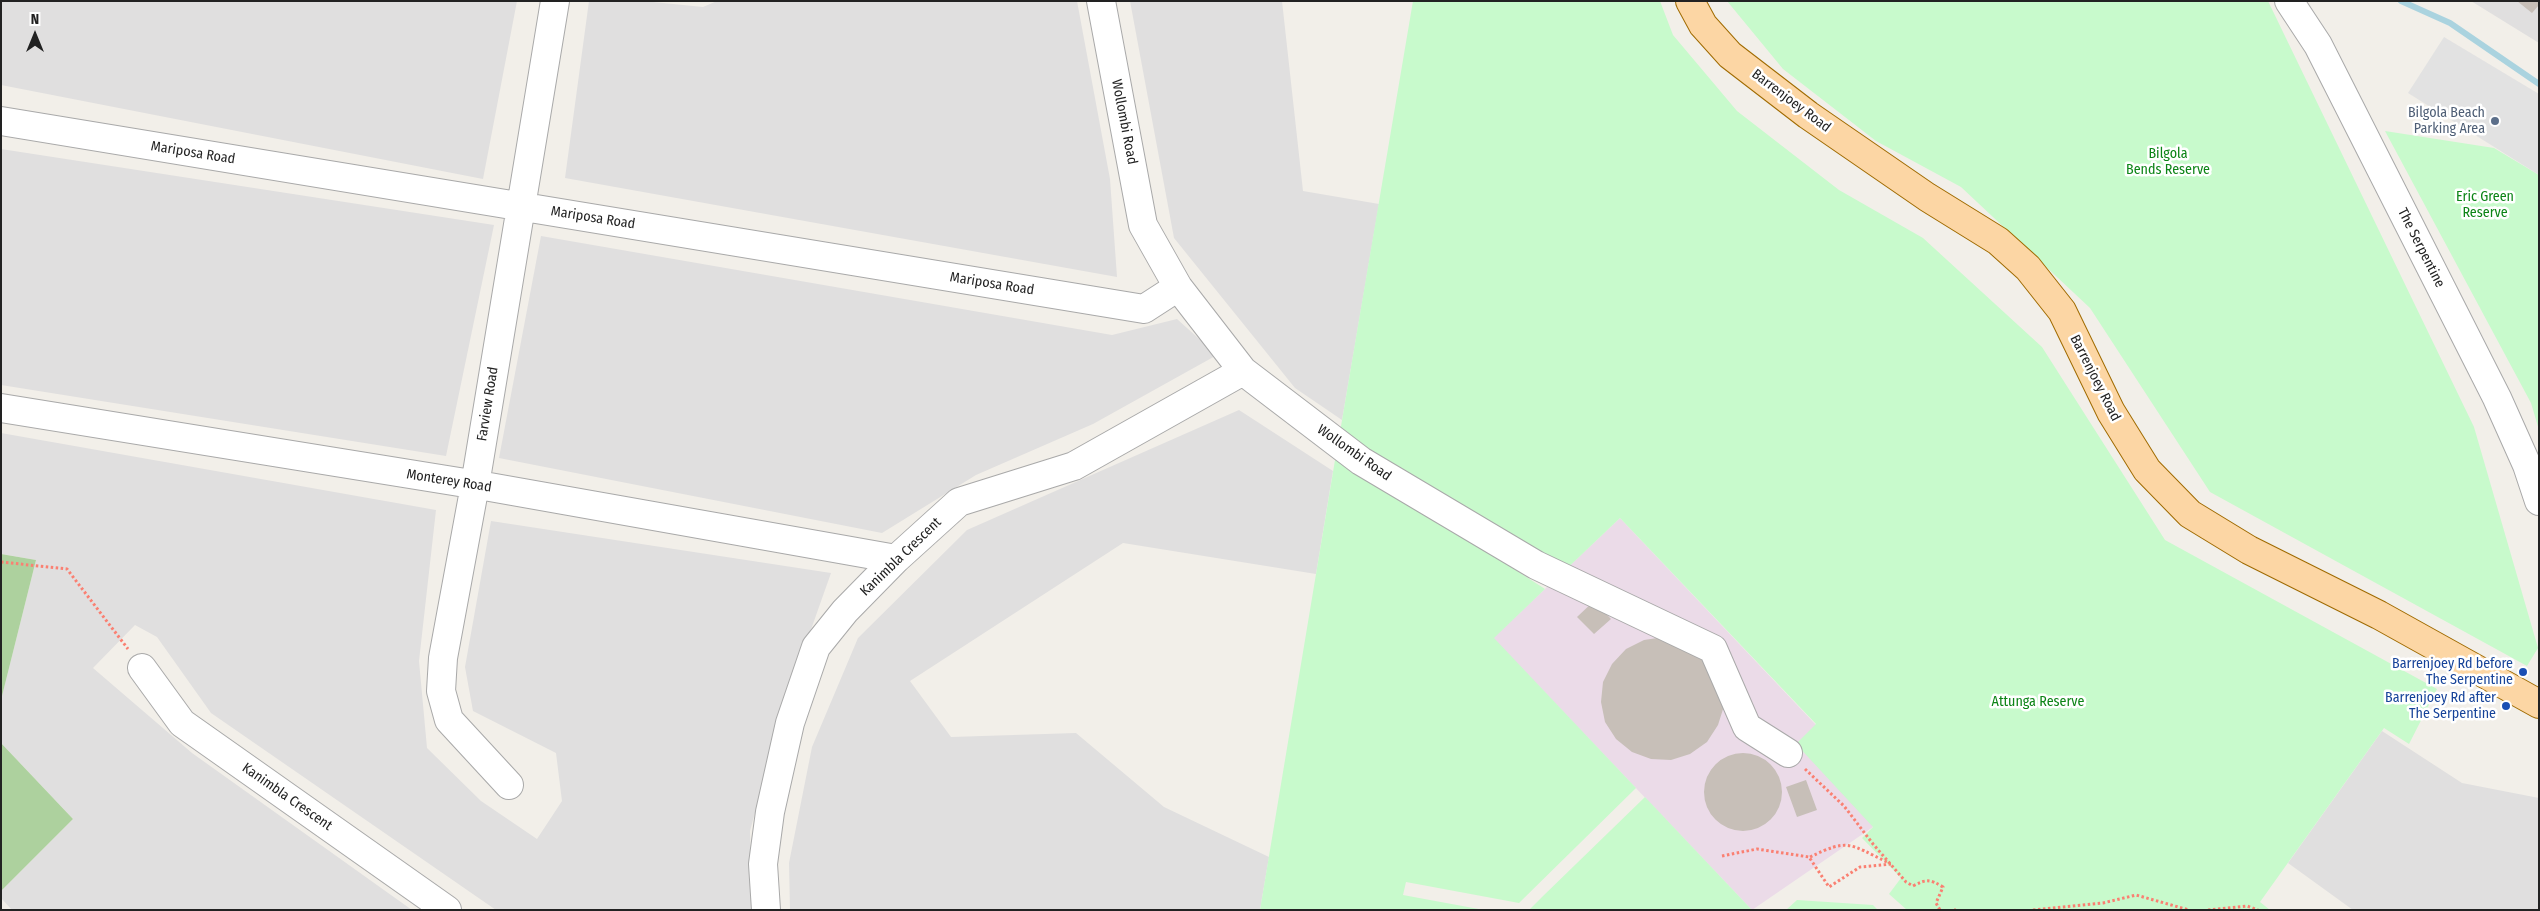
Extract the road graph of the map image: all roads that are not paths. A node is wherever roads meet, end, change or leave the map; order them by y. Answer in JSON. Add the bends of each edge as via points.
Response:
{"nodes":[{"id":1,"x":555,"y":1,"type":"edge"},
{"id":2,"x":1101,"y":1,"type":"edge"},
{"id":3,"x":1690,"y":1,"type":"edge"},
{"id":4,"x":2289,"y":1,"type":"edge"},
{"id":5,"x":1,"y":121,"type":"edge"},
{"id":6,"x":521,"y":206,"type":"junction"},
{"id":7,"x":1178,"y":287,"type":"junction"},
{"id":8,"x":1243,"y":371,"type":"junction"},
{"id":9,"x":1,"y":408,"type":"edge"},
{"id":10,"x":475,"y":485,"type":"junction"},
{"id":11,"x":2539,"y":501,"type":"edge"},
{"id":12,"x":896,"y":559,"type":"junction"},
{"id":13,"x":142,"y":668,"type":"road end"},
{"id":14,"x":2539,"y":704,"type":"edge"},
{"id":15,"x":1788,"y":753,"type":"road end"},
{"id":16,"x":509,"y":785,"type":"dead end"},
{"id":17,"x":447,"y":910,"type":"edge"},
{"id":18,"x":766,"y":910,"type":"edge"}],
"edges":[{"from":1,"to":6,"type":"street","name":"Farview Road"},
{"from":2,"to":7,"type":"street","name":"Wollombi Road","via":[[1143,225]]},
{"from":3,"to":14,"type":"main road","name":"Barrenjoey Road","via":[[1703,25],[1730,55],[1808,115],[1927,198],[1998,242],[2028,268],[2062,312],[2112,412],[2147,470],[2190,514],[2250,550]]},
{"from":4,"to":11,"type":"street","name":"The Serpentine","via":[[2318,45],[2497,398]]},
{"from":5,"to":6,"type":"street","name":"Mariposa Road"},
{"from":6,"to":7,"type":"street","name":"Mariposa Road","via":[[1144,309]]},
{"from":6,"to":10,"type":"street","name":"Farview Road"},
{"from":7,"to":8,"type":"street","name":"Wollombi Road"},
{"from":8,"to":12,"type":"street","name":"Kanimbla Crescent","via":[[1074,466],[959,502]]},
{"from":8,"to":15,"type":"street","name":"Wollombi Road","via":[[1361,461],[1536,565],[1713,650],[1747,728]]},
{"from":9,"to":10,"type":"street","name":"Monterey Road"},
{"from":10,"to":12,"type":"street","name":"Monterey Road"},
{"from":10,"to":16,"type":"street","name":"Farview Road","via":[[443,658],[441,691],[449,720]]},
{"from":12,"to":18,"type":"street","name":"Kanimbla Crescent","via":[[845,611],[816,647],[790,723],[770,812],[762,864]]},
{"from":13,"to":17,"type":"street","name":"Kanimbla Crescent","via":[[182,723]]}]}
